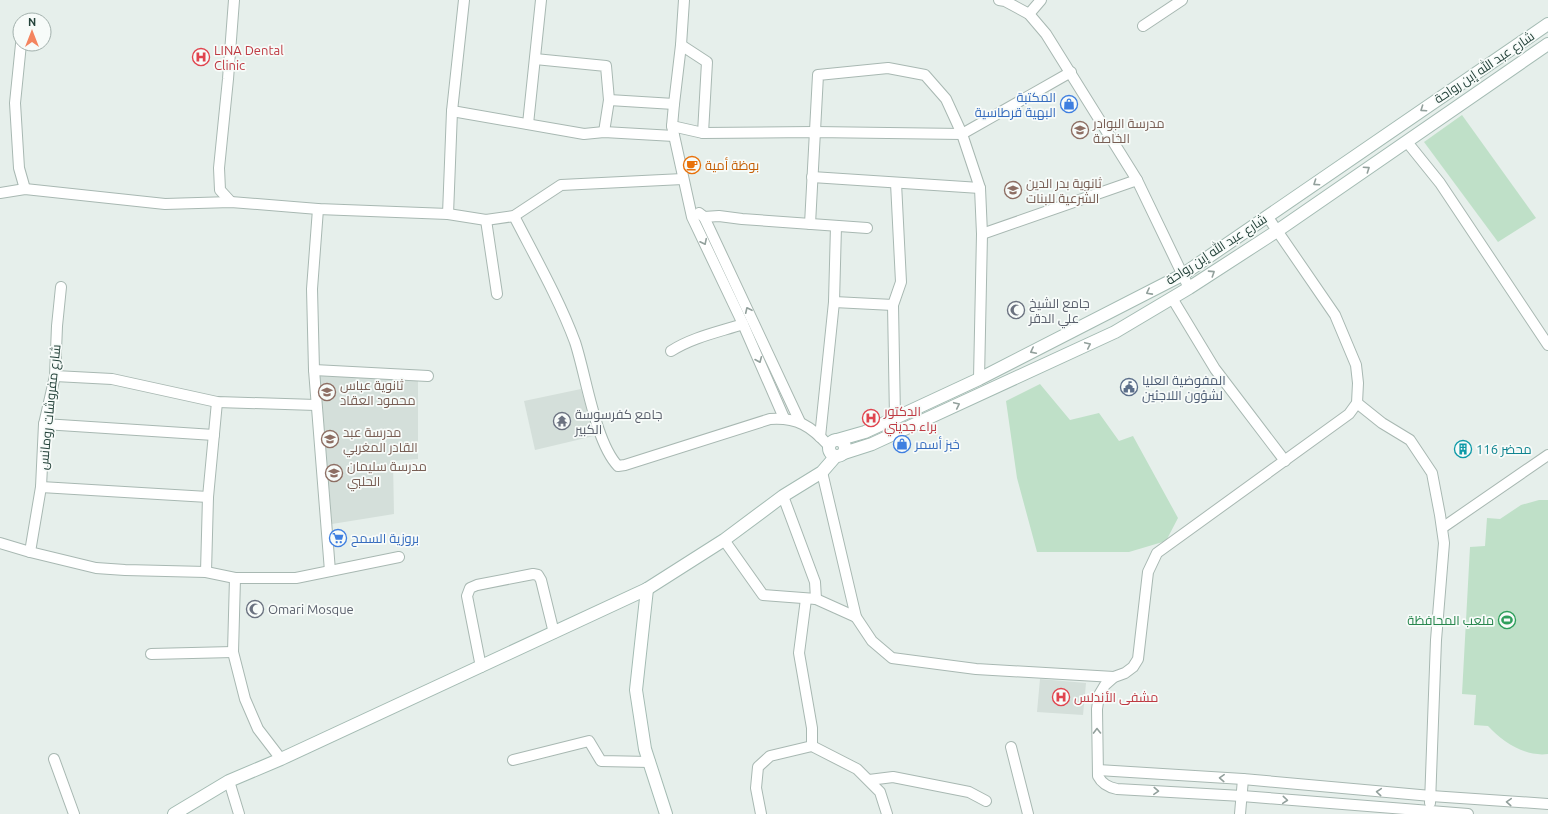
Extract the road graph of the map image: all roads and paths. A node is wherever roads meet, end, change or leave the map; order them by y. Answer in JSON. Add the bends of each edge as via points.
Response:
{"nodes":[{"id":1,"x":234,"y":0,"type":"edge"},
{"id":2,"x":464,"y":0,"type":"edge"},
{"id":3,"x":541,"y":0,"type":"edge"},
{"id":4,"x":684,"y":0,"type":"edge"},
{"id":5,"x":999,"y":0,"type":"edge"},
{"id":6,"x":1041,"y":0,"type":"edge"},
{"id":7,"x":1181,"y":0,"type":"edge"},
{"id":8,"x":1029,"y":14,"type":"junction"},
{"id":9,"x":1548,"y":24,"type":"edge"},
{"id":10,"x":1143,"y":26,"type":"dead end"},
{"id":11,"x":1548,"y":44,"type":"edge"},
{"id":12,"x":681,"y":46,"type":"junction"},
{"id":13,"x":20,"y":52,"type":"edge"},
{"id":14,"x":535,"y":59,"type":"junction"},
{"id":15,"x":1071,"y":72,"type":"junction"},
{"id":16,"x":609,"y":100,"type":"junction"},
{"id":17,"x":674,"y":104,"type":"junction"},
{"id":18,"x":452,"y":112,"type":"junction"},
{"id":19,"x":528,"y":124,"type":"junction"},
{"id":20,"x":673,"y":131,"type":"junction"},
{"id":21,"x":604,"y":132,"type":"junction"},
{"id":22,"x":814,"y":132,"type":"junction"},
{"id":23,"x":703,"y":133,"type":"junction"},
{"id":24,"x":962,"y":134,"type":"junction"},
{"id":25,"x":1407,"y":142,"type":"junction"},
{"id":26,"x":812,"y":177,"type":"junction"},
{"id":27,"x":683,"y":180,"type":"junction"},
{"id":28,"x":1137,"y":180,"type":"junction"},
{"id":29,"x":896,"y":183,"type":"junction"},
{"id":30,"x":980,"y":188,"type":"junction"},
{"id":31,"x":25,"y":189,"type":"junction"},
{"id":32,"x":0,"y":193,"type":"edge"},
{"id":33,"x":231,"y":202,"type":"junction"},
{"id":34,"x":690,"y":206,"type":"junction"},
{"id":35,"x":318,"y":209,"type":"junction"},
{"id":36,"x":448,"y":214,"type":"junction"},
{"id":37,"x":514,"y":216,"type":"junction"},
{"id":38,"x":1267,"y":216,"type":"junction"},
{"id":39,"x":704,"y":217,"type":"junction"},
{"id":40,"x":486,"y":220,"type":"junction"},
{"id":41,"x":810,"y":224,"type":"junction"},
{"id":42,"x":836,"y":226,"type":"junction"},
{"id":43,"x":867,"y":228,"type":"dead end"},
{"id":44,"x":1277,"y":230,"type":"junction"},
{"id":45,"x":982,"y":234,"type":"junction"},
{"id":46,"x":1182,"y":274,"type":"junction"},
{"id":47,"x":61,"y":287,"type":"dead end"},
{"id":48,"x":1189,"y":288,"type":"junction"},
{"id":49,"x":497,"y":294,"type":"dead end"},
{"id":50,"x":1172,"y":298,"type":"junction"},
{"id":51,"x":834,"y":302,"type":"junction"},
{"id":52,"x":893,"y":305,"type":"junction"},
{"id":53,"x":743,"y":324,"type":"junction"},
{"id":54,"x":1548,"y":345,"type":"edge"},
{"id":55,"x":671,"y":351,"type":"dead end"},
{"id":56,"x":314,"y":370,"type":"junction"},
{"id":57,"x":55,"y":376,"type":"junction"},
{"id":58,"x":428,"y":376,"type":"dead end"},
{"id":59,"x":979,"y":379,"type":"junction"},
{"id":60,"x":217,"y":402,"type":"junction"},
{"id":61,"x":1357,"y":403,"type":"junction"},
{"id":62,"x":316,"y":405,"type":"junction"},
{"id":63,"x":784,"y":418,"type":"junction"},
{"id":64,"x":895,"y":418,"type":"junction"},
{"id":65,"x":800,"y":422,"type":"junction"},
{"id":66,"x":44,"y":424,"type":"junction"},
{"id":67,"x":214,"y":435,"type":"junction"},
{"id":68,"x":833,"y":446,"type":"junction"},
{"id":69,"x":1548,"y":454,"type":"edge"},
{"id":70,"x":1285,"y":461,"type":"junction"},
{"id":71,"x":822,"y":472,"type":"junction"},
{"id":72,"x":41,"y":487,"type":"junction"},
{"id":73,"x":783,"y":496,"type":"junction"},
{"id":74,"x":208,"y":497,"type":"junction"},
{"id":75,"x":1442,"y":528,"type":"junction"},
{"id":76,"x":724,"y":540,"type":"junction"},
{"id":77,"x":0,"y":543,"type":"edge"},
{"id":78,"x":30,"y":552,"type":"junction"},
{"id":79,"x":399,"y":557,"type":"dead end"},
{"id":80,"x":330,"y":571,"type":"junction"},
{"id":81,"x":206,"y":572,"type":"junction"},
{"id":82,"x":235,"y":578,"type":"junction"},
{"id":83,"x":647,"y":589,"type":"junction"},
{"id":84,"x":811,"y":599,"type":"junction"},
{"id":85,"x":856,"y":617,"type":"junction"},
{"id":86,"x":554,"y":633,"type":"junction"},
{"id":87,"x":233,"y":652,"type":"junction"},
{"id":88,"x":151,"y":654,"type":"dead end"},
{"id":89,"x":480,"y":667,"type":"junction"},
{"id":90,"x":1114,"y":677,"type":"junction"},
{"id":91,"x":812,"y":746,"type":"junction"},
{"id":92,"x":1011,"y":746,"type":"dead end"},
{"id":93,"x":54,"y":759,"type":"dead end"},
{"id":94,"x":281,"y":759,"type":"junction"},
{"id":95,"x":513,"y":760,"type":"dead end"},
{"id":96,"x":650,"y":762,"type":"junction"},
{"id":97,"x":1098,"y":770,"type":"junction"},
{"id":98,"x":1243,"y":779,"type":"junction"},
{"id":99,"x":869,"y":780,"type":"junction"},
{"id":100,"x":229,"y":781,"type":"junction"},
{"id":101,"x":1242,"y":796,"type":"junction"},
{"id":102,"x":1430,"y":796,"type":"junction"},
{"id":103,"x":986,"y":801,"type":"dead end"},
{"id":104,"x":1548,"y":804,"type":"edge"},
{"id":105,"x":1430,"y":813,"type":"edge"},
{"id":106,"x":74,"y":814,"type":"edge"},
{"id":107,"x":174,"y":814,"type":"edge"},
{"id":108,"x":239,"y":814,"type":"edge"},
{"id":109,"x":666,"y":814,"type":"edge"},
{"id":110,"x":761,"y":814,"type":"edge"},
{"id":111,"x":887,"y":814,"type":"edge"},
{"id":112,"x":1028,"y":814,"type":"edge"},
{"id":113,"x":1240,"y":814,"type":"edge"},
{"id":114,"x":1468,"y":814,"type":"edge"}],
"edges":[{"from":1,"to":33,"type":"street","via":[[219,168],[220,190]]},
{"from":2,"to":18,"type":"street"},
{"from":3,"to":14,"type":"street"},
{"from":4,"to":12,"type":"street"},
{"from":5,"to":8,"type":"street"},
{"from":6,"to":8,"type":"street"},
{"from":7,"to":10,"type":"street"},
{"from":8,"to":15,"type":"street","via":[[1046,34]]},
{"from":9,"to":38,"type":"street","name":"شارع عبد الله إبن رواحة","one_way":true},
{"from":11,"to":25,"type":"street","name":"شارع عبد الله إبن رواحة"},
{"from":12,"to":17,"type":"street"},
{"from":12,"to":23,"type":"street","via":[[707,62]]},
{"from":13,"to":31,"type":"street","via":[[15,102],[19,168]]},
{"from":14,"to":16,"type":"street","via":[[606,66]]},
{"from":14,"to":19,"type":"street"},
{"from":15,"to":24,"type":"street"},
{"from":15,"to":28,"type":"street"},
{"from":16,"to":17,"type":"street"},
{"from":16,"to":21,"type":"street"},
{"from":17,"to":20,"type":"street"},
{"from":18,"to":19,"type":"street"},
{"from":18,"to":36,"type":"street"},
{"from":19,"to":21,"type":"street","via":[[584,134]]},
{"from":20,"to":21,"type":"street"},
{"from":20,"to":23,"type":"street"},
{"from":20,"to":27,"type":"street"},
{"from":22,"to":23,"type":"street"},
{"from":22,"to":24,"type":"street"},
{"from":22,"to":24,"type":"street","via":[[818,75],[888,68],[925,75],[946,99]]},
{"from":22,"to":26,"type":"street"},
{"from":24,"to":30,"type":"street"},
{"from":44,"to":25,"type":"street","name":"شارع عبد الله إبن رواحة","one_way":true},
{"from":25,"to":54,"type":"street","via":[[1440,183]]},
{"from":26,"to":29,"type":"street"},
{"from":26,"to":41,"type":"street"},
{"from":27,"to":34,"type":"street"},
{"from":27,"to":37,"type":"street","via":[[561,185]]},
{"from":28,"to":45,"type":"street"},
{"from":28,"to":46,"type":"street"},
{"from":29,"to":30,"type":"street"},
{"from":29,"to":52,"type":"street","via":[[901,282]]},
{"from":30,"to":45,"type":"street"},
{"from":31,"to":32,"type":"street"},
{"from":31,"to":33,"type":"street","via":[[165,204]]},
{"from":33,"to":35,"type":"street"},
{"from":34,"to":39,"type":"street"},
{"from":34,"to":53,"type":"street","one_way":true,"via":[[692,217]]},
{"from":35,"to":36,"type":"street"},
{"from":35,"to":56,"type":"street","via":[[312,289]]},
{"from":36,"to":40,"type":"street"},
{"from":37,"to":40,"type":"street"},
{"from":37,"to":63,"type":"street","via":[[575,342],[601,436],[618,466],[770,419]]},
{"from":38,"to":44,"type":"street"},
{"from":38,"to":46,"type":"street","name":"شارع عبد الله إبن رواحة"},
{"from":39,"to":41,"type":"street"},
{"from":65,"to":39,"type":"street","one_way":true},
{"from":40,"to":49,"type":"street"},
{"from":41,"to":42,"type":"street"},
{"from":42,"to":43,"type":"street"},
{"from":42,"to":51,"type":"street"},
{"from":48,"to":44,"type":"street","name":"شارع عبد الله إبن رواحة","one_way":true},
{"from":44,"to":61,"type":"street","via":[[1335,315],[1356,365]]},
{"from":45,"to":59,"type":"street"},
{"from":46,"to":48,"type":"street"},
{"from":46,"to":59,"type":"street","name":"شارع عبد الله إبن رواحة","one_way":true},
{"from":47,"to":57,"type":"street","name":"شارع مفروشات رومانس"},
{"from":48,"to":50,"type":"street","name":"شارع عبد الله إبن رواحة"},
{"from":68,"to":50,"type":"street","name":"شارع عبد الله إبن رواحة","one_way":true,"via":[[872,444],[1115,332]]},
{"from":50,"to":70,"type":"street","via":[[1215,369]]},
{"from":51,"to":52,"type":"street"},
{"from":51,"to":68,"type":"street"},
{"from":52,"to":64,"type":"street"},
{"from":53,"to":55,"type":"street","via":[[679,345]]},
{"from":53,"to":63,"type":"street","one_way":true},
{"from":56,"to":58,"type":"street"},
{"from":56,"to":62,"type":"street"},
{"from":57,"to":60,"type":"street","via":[[112,379]]},
{"from":57,"to":66,"type":"street","name":"شارع مفروشات رومانس"},
{"from":59,"to":64,"type":"street","name":"شارع عبد الله إبن رواحة"},
{"from":60,"to":62,"type":"street"},
{"from":60,"to":67,"type":"street"},
{"from":61,"to":70,"type":"street","via":[[1349,414]]},
{"from":61,"to":75,"type":"street","via":[[1382,423],[1410,440],[1432,473]]},
{"from":62,"to":80,"type":"street"},
{"from":63,"to":65,"type":"street"},
{"from":64,"to":68,"type":"street","name":"شارع عبد الله إبن رواحة"},
{"from":65,"to":68,"type":"street"},
{"from":66,"to":67,"type":"street"},
{"from":66,"to":72,"type":"street","name":"شارع مفروشات رومانس"},
{"from":67,"to":74,"type":"street"},
{"from":68,"to":71,"type":"street"},
{"from":69,"to":75,"type":"street"},
{"from":70,"to":90,"type":"street","via":[[1158,554],[1148,572],[1138,659],[1133,667]]},
{"from":71,"to":73,"type":"street"},
{"from":71,"to":85,"type":"street"},
{"from":72,"to":74,"type":"street"},
{"from":72,"to":78,"type":"street","name":"شارع مفروشات رومانس"},
{"from":73,"to":76,"type":"street"},
{"from":73,"to":84,"type":"street","via":[[815,582]]},
{"from":74,"to":81,"type":"street"},
{"from":75,"to":102,"type":"street","via":[[1444,543],[1436,640]]},
{"from":76,"to":83,"type":"street"},
{"from":76,"to":84,"type":"street","via":[[763,595]]},
{"from":77,"to":78,"type":"street"},
{"from":78,"to":81,"type":"street","via":[[96,568]]},
{"from":79,"to":80,"type":"street"},
{"from":80,"to":82,"type":"street","via":[[296,578]]},
{"from":81,"to":82,"type":"street"},
{"from":82,"to":87,"type":"street"},
{"from":83,"to":86,"type":"street"},
{"from":83,"to":96,"type":"street","via":[[636,690],[645,749]]},
{"from":84,"to":85,"type":"street"},
{"from":84,"to":91,"type":"street","via":[[800,653],[812,728]]},
{"from":85,"to":90,"type":"street","via":[[872,641],[892,658],[976,669]]},
{"from":86,"to":89,"type":"street"},
{"from":86,"to":89,"type":"street","via":[[538,575],[470,588],[467,596]]},
{"from":87,"to":88,"type":"street"},
{"from":87,"to":94,"type":"street","via":[[245,699],[255,723]]},
{"from":89,"to":94,"type":"street"},
{"from":97,"to":90,"type":"street","one_way":true,"via":[[1099,695]]},
{"from":91,"to":99,"type":"street","via":[[857,769]]},
{"from":91,"to":110,"type":"street","via":[[770,756],[758,767],[756,788]]},
{"from":92,"to":112,"type":"street"},
{"from":93,"to":106,"type":"street"},
{"from":94,"to":100,"type":"street"},
{"from":95,"to":96,"type":"street","via":[[589,741],[601,761]]},
{"from":96,"to":109,"type":"street"},
{"from":98,"to":97,"type":"street","one_way":true},
{"from":97,"to":101,"type":"street","one_way":true,"via":[[1101,781],[1111,788]]},
{"from":98,"to":101,"type":"street"},
{"from":102,"to":98,"type":"street","one_way":true},
{"from":99,"to":103,"type":"street","via":[[893,777],[907,779],[969,792]]},
{"from":99,"to":111,"type":"street","via":[[880,792]]},
{"from":100,"to":107,"type":"street"},
{"from":100,"to":108,"type":"street"},
{"from":101,"to":105,"type":"street","one_way":true},
{"from":101,"to":113,"type":"street"},
{"from":104,"to":102,"type":"street","one_way":true},
{"from":102,"to":105,"type":"street"},
{"from":105,"to":114,"type":"street"}]}
